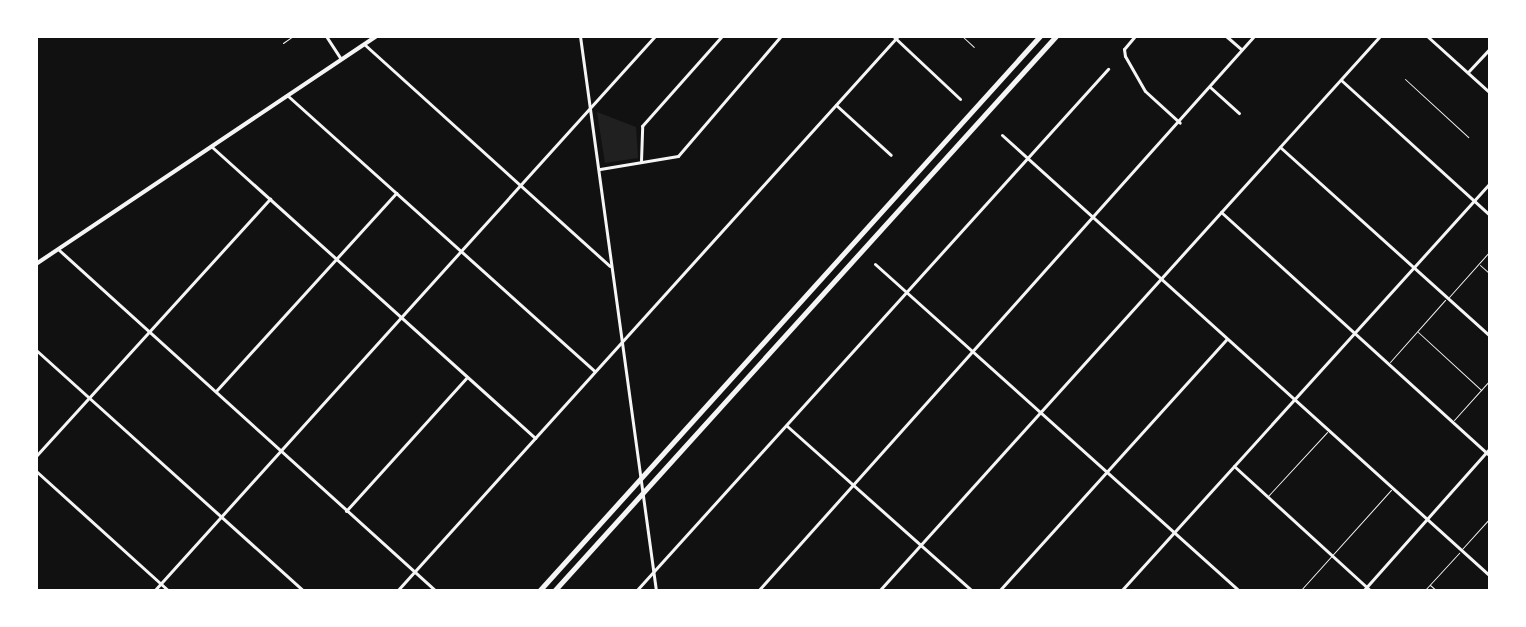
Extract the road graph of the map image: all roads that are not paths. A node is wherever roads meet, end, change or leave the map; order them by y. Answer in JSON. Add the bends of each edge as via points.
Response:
{"nodes":[{"id":1,"x":293,"y":36,"type":"edge"},
{"id":2,"x":326,"y":36,"type":"edge"},
{"id":3,"x":376,"y":36,"type":"edge"},
{"id":4,"x":580,"y":36,"type":"edge"},
{"id":5,"x":655,"y":36,"type":"edge"},
{"id":6,"x":722,"y":36,"type":"edge"},
{"id":7,"x":781,"y":36,"type":"edge"},
{"id":8,"x":962,"y":36,"type":"edge"},
{"id":9,"x":1040,"y":36,"type":"edge"},
{"id":10,"x":1056,"y":36,"type":"edge"},
{"id":11,"x":1135,"y":36,"type":"edge"},
{"id":12,"x":1226,"y":36,"type":"edge"},
{"id":13,"x":1254,"y":36,"type":"edge"},
{"id":14,"x":1380,"y":36,"type":"edge"},
{"id":15,"x":1427,"y":36,"type":"edge"},
{"id":16,"x":895,"y":37,"type":"edge"},
{"id":17,"x":283,"y":43,"type":"dead end"},
{"id":18,"x":364,"y":44,"type":"junction"},
{"id":19,"x":974,"y":47,"type":"dead end"},
{"id":20,"x":1490,"y":48,"type":"edge"},
{"id":21,"x":1242,"y":50,"type":"junction"},
{"id":22,"x":341,"y":59,"type":"junction"},
{"id":23,"x":1108,"y":69,"type":"dead end"},
{"id":24,"x":1468,"y":73,"type":"junction"},
{"id":25,"x":1405,"y":79,"type":"dead end"},
{"id":26,"x":1341,"y":80,"type":"junction"},
{"id":27,"x":1210,"y":87,"type":"junction"},
{"id":28,"x":1490,"y":93,"type":"edge"},
{"id":29,"x":288,"y":96,"type":"junction"},
{"id":30,"x":960,"y":99,"type":"dead end"},
{"id":31,"x":836,"y":105,"type":"junction"},
{"id":32,"x":591,"y":108,"type":"junction"},
{"id":33,"x":1239,"y":113,"type":"dead end"},
{"id":34,"x":1180,"y":123,"type":"junction"},
{"id":35,"x":1002,"y":135,"type":"dead end"},
{"id":36,"x":1468,"y":137,"type":"dead end"},
{"id":37,"x":212,"y":147,"type":"junction"},
{"id":38,"x":1280,"y":147,"type":"junction"},
{"id":39,"x":891,"y":155,"type":"dead end"},
{"id":40,"x":1028,"y":158,"type":"junction"},
{"id":41,"x":641,"y":162,"type":"junction"},
{"id":42,"x":600,"y":169,"type":"junction"},
{"id":43,"x":1490,"y":183,"type":"edge"},
{"id":44,"x":521,"y":186,"type":"junction"},
{"id":45,"x":396,"y":193,"type":"junction"},
{"id":46,"x":270,"y":199,"type":"junction"},
{"id":47,"x":1474,"y":200,"type":"junction"},
{"id":48,"x":1221,"y":212,"type":"junction"},
{"id":49,"x":1490,"y":215,"type":"edge"},
{"id":50,"x":1094,"y":218,"type":"junction"},
{"id":51,"x":58,"y":250,"type":"junction"},
{"id":52,"x":1490,"y":251,"type":"edge"},
{"id":53,"x":462,"y":252,"type":"junction"},
{"id":54,"x":335,"y":258,"type":"junction"},
{"id":55,"x":36,"y":264,"type":"edge"},
{"id":56,"x":875,"y":264,"type":"dead end"},
{"id":57,"x":1479,"y":264,"type":"junction"},
{"id":58,"x":1414,"y":266,"type":"junction"},
{"id":59,"x":613,"y":268,"type":"junction"},
{"id":60,"x":1490,"y":274,"type":"edge"},
{"id":61,"x":1161,"y":279,"type":"junction"},
{"id":62,"x":907,"y":292,"type":"junction"},
{"id":63,"x":1448,"y":297,"type":"junction"},
{"id":64,"x":403,"y":318,"type":"junction"},
{"id":65,"x":148,"y":331,"type":"junction"},
{"id":66,"x":1417,"y":332,"type":"junction"},
{"id":67,"x":1353,"y":333,"type":"junction"},
{"id":68,"x":1490,"y":336,"type":"edge"},
{"id":69,"x":1227,"y":339,"type":"junction"},
{"id":70,"x":623,"y":341,"type":"junction"},
{"id":71,"x":36,"y":350,"type":"edge"},
{"id":72,"x":974,"y":351,"type":"junction"},
{"id":73,"x":1388,"y":364,"type":"junction"},
{"id":74,"x":595,"y":372,"type":"junction"},
{"id":75,"x":466,"y":378,"type":"junction"},
{"id":76,"x":1490,"y":380,"type":"edge"},
{"id":77,"x":1481,"y":390,"type":"junction"},
{"id":78,"x":215,"y":391,"type":"junction"},
{"id":79,"x":88,"y":397,"type":"junction"},
{"id":80,"x":1294,"y":399,"type":"junction"},
{"id":81,"x":1040,"y":412,"type":"junction"},
{"id":82,"x":1452,"y":422,"type":"junction"},
{"id":83,"x":787,"y":426,"type":"junction"},
{"id":84,"x":1328,"y":430,"type":"junction"},
{"id":85,"x":535,"y":438,"type":"junction"},
{"id":86,"x":1490,"y":448,"type":"edge"},
{"id":87,"x":281,"y":452,"type":"junction"},
{"id":88,"x":1488,"y":454,"type":"edge"},
{"id":89,"x":36,"y":456,"type":"edge"},
{"id":90,"x":1234,"y":466,"type":"junction"},
{"id":91,"x":36,"y":471,"type":"edge"},
{"id":92,"x":1108,"y":471,"type":"junction"},
{"id":93,"x":854,"y":485,"type":"junction"},
{"id":94,"x":1392,"y":488,"type":"junction"},
{"id":95,"x":1268,"y":497,"type":"junction"},
{"id":96,"x":346,"y":511,"type":"junction"},
{"id":97,"x":221,"y":518,"type":"junction"},
{"id":98,"x":1490,"y":518,"type":"edge"},
{"id":99,"x":1426,"y":519,"type":"junction"},
{"id":100,"x":1174,"y":532,"type":"junction"},
{"id":101,"x":921,"y":546,"type":"junction"},
{"id":102,"x":1461,"y":550,"type":"junction"},
{"id":103,"x":1332,"y":555,"type":"junction"},
{"id":104,"x":654,"y":571,"type":"junction"},
{"id":105,"x":415,"y":572,"type":"junction"},
{"id":106,"x":1490,"y":576,"type":"edge"},
{"id":107,"x":161,"y":584,"type":"junction"},
{"id":108,"x":1430,"y":585,"type":"junction"},
{"id":109,"x":1367,"y":587,"type":"junction"},
{"id":110,"x":154,"y":591,"type":"edge"},
{"id":111,"x":169,"y":591,"type":"edge"},
{"id":112,"x":304,"y":591,"type":"edge"},
{"id":113,"x":397,"y":591,"type":"edge"},
{"id":114,"x":436,"y":591,"type":"edge"},
{"id":115,"x":539,"y":591,"type":"edge"},
{"id":116,"x":554,"y":591,"type":"edge"},
{"id":117,"x":636,"y":591,"type":"edge"},
{"id":118,"x":656,"y":591,"type":"edge"},
{"id":119,"x":758,"y":591,"type":"edge"},
{"id":120,"x":879,"y":591,"type":"edge"},
{"id":121,"x":972,"y":591,"type":"edge"},
{"id":122,"x":999,"y":591,"type":"edge"},
{"id":123,"x":1121,"y":591,"type":"edge"},
{"id":124,"x":1239,"y":591,"type":"edge"},
{"id":125,"x":1300,"y":591,"type":"edge"},
{"id":126,"x":1363,"y":591,"type":"edge"},
{"id":127,"x":1371,"y":591,"type":"edge"},
{"id":128,"x":1424,"y":591,"type":"edge"},
{"id":129,"x":1437,"y":591,"type":"edge"}],
"edges":[{"from":1,"to":17,"type":"lane"},
{"from":2,"to":22,"type":"street"},
{"from":3,"to":18,"type":"main road"},
{"from":4,"to":32,"type":"street"},
{"from":5,"to":32,"type":"street"},
{"from":6,"to":41,"type":"street","via":[[642,126]]},
{"from":7,"to":41,"type":"street","via":[[678,156]]},
{"from":8,"to":19,"type":"lane"},
{"from":9,"to":115,"type":"highway"},
{"from":10,"to":116,"type":"highway"},
{"from":11,"to":34,"type":"street","via":[[1124,49],[1125,56],[1145,91]]},
{"from":12,"to":21,"type":"street"},
{"from":13,"to":21,"type":"street"},
{"from":14,"to":26,"type":"street"},
{"from":15,"to":24,"type":"street"},
{"from":16,"to":30,"type":"street"},
{"from":16,"to":31,"type":"street"},
{"from":18,"to":22,"type":"main road"},
{"from":18,"to":44,"type":"street"},
{"from":20,"to":24,"type":"street"},
{"from":21,"to":27,"type":"street"},
{"from":22,"to":29,"type":"main road"},
{"from":23,"to":40,"type":"street"},
{"from":24,"to":28,"type":"street"},
{"from":25,"to":36,"type":"lane"},
{"from":26,"to":38,"type":"street"},
{"from":26,"to":47,"type":"street"},
{"from":27,"to":33,"type":"street"},
{"from":27,"to":34,"type":"street"},
{"from":29,"to":37,"type":"main road"},
{"from":29,"to":45,"type":"street"},
{"from":31,"to":39,"type":"street"},
{"from":31,"to":70,"type":"street"},
{"from":32,"to":42,"type":"street"},
{"from":32,"to":44,"type":"street"},
{"from":34,"to":50,"type":"street"},
{"from":35,"to":40,"type":"street"},
{"from":37,"to":46,"type":"street"},
{"from":37,"to":51,"type":"main road"},
{"from":38,"to":48,"type":"street"},
{"from":38,"to":58,"type":"street"},
{"from":40,"to":50,"type":"street"},
{"from":40,"to":62,"type":"street"},
{"from":41,"to":42,"type":"street"},
{"from":42,"to":59,"type":"street"},
{"from":43,"to":47,"type":"street"},
{"from":44,"to":53,"type":"street"},
{"from":44,"to":59,"type":"street"},
{"from":45,"to":53,"type":"street"},
{"from":45,"to":54,"type":"street"},
{"from":46,"to":54,"type":"street"},
{"from":46,"to":65,"type":"street"},
{"from":47,"to":49,"type":"street"},
{"from":47,"to":58,"type":"street"},
{"from":48,"to":61,"type":"street"},
{"from":48,"to":67,"type":"street"},
{"from":50,"to":61,"type":"street"},
{"from":50,"to":72,"type":"street"},
{"from":51,"to":55,"type":"main road"},
{"from":51,"to":65,"type":"street"},
{"from":52,"to":57,"type":"lane"},
{"from":53,"to":64,"type":"street"},
{"from":53,"to":74,"type":"street"},
{"from":54,"to":64,"type":"street"},
{"from":54,"to":78,"type":"street"},
{"from":56,"to":62,"type":"street"},
{"from":57,"to":60,"type":"lane"},
{"from":57,"to":63,"type":"lane"},
{"from":58,"to":63,"type":"street"},
{"from":58,"to":67,"type":"street"},
{"from":59,"to":70,"type":"street"},
{"from":61,"to":69,"type":"street"},
{"from":61,"to":81,"type":"street"},
{"from":62,"to":72,"type":"street"},
{"from":62,"to":83,"type":"street"},
{"from":63,"to":66,"type":"lane"},
{"from":63,"to":68,"type":"street"},
{"from":64,"to":75,"type":"street"},
{"from":64,"to":87,"type":"street"},
{"from":65,"to":78,"type":"street"},
{"from":65,"to":79,"type":"street"},
{"from":66,"to":73,"type":"lane"},
{"from":66,"to":77,"type":"lane"},
{"from":67,"to":73,"type":"street"},
{"from":67,"to":80,"type":"street"},
{"from":69,"to":80,"type":"street"},
{"from":69,"to":92,"type":"street"},
{"from":70,"to":74,"type":"street"},
{"from":70,"to":104,"type":"street"},
{"from":71,"to":79,"type":"street"},
{"from":72,"to":81,"type":"street"},
{"from":72,"to":93,"type":"street"},
{"from":73,"to":82,"type":"street"},
{"from":74,"to":85,"type":"street"},
{"from":75,"to":85,"type":"street"},
{"from":75,"to":96,"type":"street"},
{"from":76,"to":77,"type":"lane"},
{"from":77,"to":82,"type":"lane"},
{"from":78,"to":87,"type":"street"},
{"from":79,"to":89,"type":"street"},
{"from":79,"to":97,"type":"street"},
{"from":80,"to":84,"type":"street"},
{"from":80,"to":90,"type":"street"},
{"from":81,"to":92,"type":"street"},
{"from":81,"to":101,"type":"street"},
{"from":82,"to":88,"type":"street"},
{"from":83,"to":93,"type":"street"},
{"from":83,"to":104,"type":"street"},
{"from":84,"to":94,"type":"street"},
{"from":84,"to":95,"type":"lane"},
{"from":85,"to":105,"type":"street"},
{"from":86,"to":88,"type":"street"},
{"from":87,"to":96,"type":"street"},
{"from":87,"to":97,"type":"street"},
{"from":88,"to":99,"type":"street"},
{"from":90,"to":95,"type":"street"},
{"from":90,"to":100,"type":"street"},
{"from":91,"to":107,"type":"street"},
{"from":92,"to":100,"type":"street"},
{"from":92,"to":122,"type":"street"},
{"from":93,"to":101,"type":"street"},
{"from":93,"to":119,"type":"street"},
{"from":94,"to":99,"type":"street"},
{"from":94,"to":103,"type":"lane"},
{"from":95,"to":103,"type":"street"},
{"from":96,"to":105,"type":"street"},
{"from":97,"to":107,"type":"street"},
{"from":97,"to":112,"type":"street"},
{"from":98,"to":102,"type":"lane"},
{"from":99,"to":102,"type":"street"},
{"from":99,"to":109,"type":"street"},
{"from":100,"to":123,"type":"street"},
{"from":100,"to":124,"type":"street"},
{"from":101,"to":120,"type":"street"},
{"from":101,"to":121,"type":"street"},
{"from":102,"to":106,"type":"street"},
{"from":102,"to":108,"type":"lane"},
{"from":103,"to":109,"type":"street"},
{"from":103,"to":125,"type":"lane"},
{"from":104,"to":117,"type":"street"},
{"from":104,"to":118,"type":"street"},
{"from":105,"to":113,"type":"street"},
{"from":105,"to":114,"type":"street"},
{"from":107,"to":110,"type":"street"},
{"from":107,"to":111,"type":"street"},
{"from":108,"to":128,"type":"lane"},
{"from":108,"to":129,"type":"lane"},
{"from":109,"to":126,"type":"street"},
{"from":109,"to":127,"type":"street"}]}
